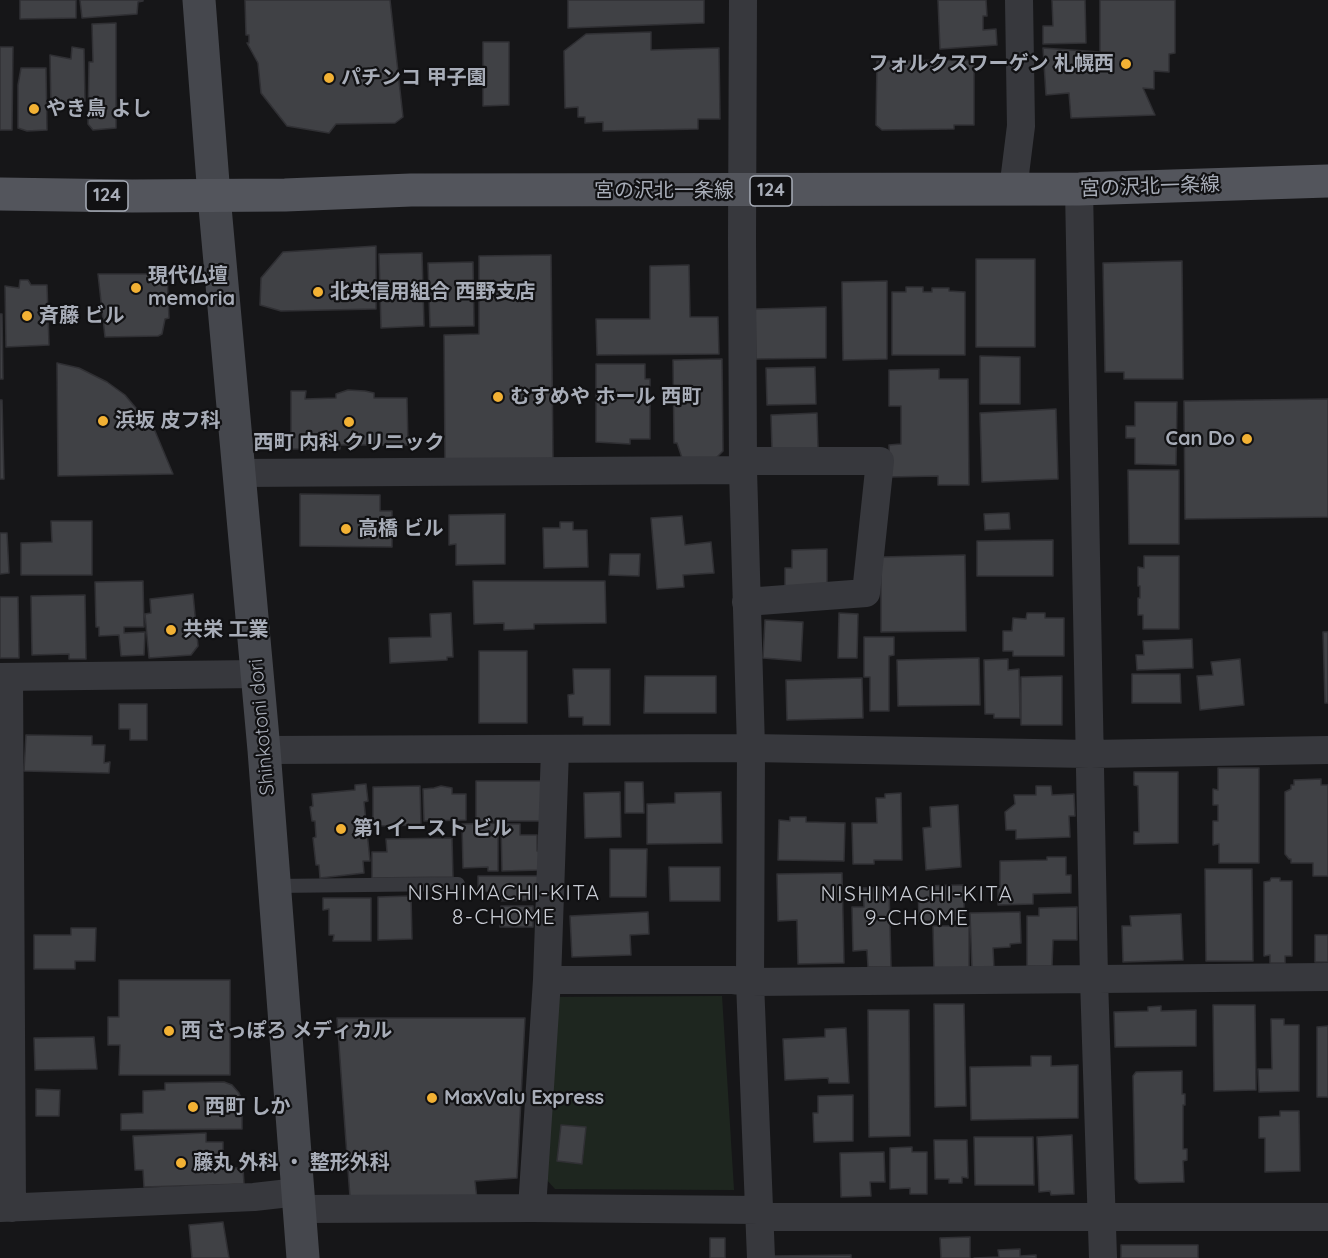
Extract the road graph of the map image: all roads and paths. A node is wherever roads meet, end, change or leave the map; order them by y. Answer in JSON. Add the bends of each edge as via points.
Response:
{"nodes":[{"id":1,"x":199,"y":0,"type":"edge"},
{"id":2,"x":743,"y":0,"type":"edge"},
{"id":3,"x":1019,"y":0,"type":"edge"},
{"id":4,"x":1328,"y":181,"type":"edge"},
{"id":5,"x":1079,"y":189,"type":"junction"},
{"id":6,"x":1013,"y":190,"type":"junction"},
{"id":7,"x":742,"y":191,"type":"junction"},
{"id":8,"x":0,"y":194,"type":"edge"},
{"id":9,"x":214,"y":196,"type":"junction"},
{"id":10,"x":743,"y":466,"type":"junction"},
{"id":11,"x":238,"y":474,"type":"junction"},
{"id":12,"x":746,"y":602,"type":"junction"},
{"id":13,"x":258,"y":674,"type":"junction"},
{"id":14,"x":5,"y":677,"type":"edge"},
{"id":15,"x":751,"y":748,"type":"junction"},
{"id":16,"x":264,"y":750,"type":"junction"},
{"id":17,"x":555,"y":750,"type":"junction"},
{"id":18,"x":1328,"y":750,"type":"edge"},
{"id":19,"x":1089,"y":754,"type":"junction"},
{"id":20,"x":458,"y":884,"type":"dead end"},
{"id":21,"x":273,"y":886,"type":"junction"},
{"id":22,"x":1328,"y":977,"type":"edge"},
{"id":23,"x":1094,"y":979,"type":"junction"},
{"id":24,"x":547,"y":980,"type":"junction"},
{"id":25,"x":750,"y":982,"type":"junction"},
{"id":26,"x":298,"y":1201,"type":"junction"},
{"id":27,"x":6,"y":1208,"type":"edge"},
{"id":28,"x":532,"y":1208,"type":"junction"},
{"id":29,"x":760,"y":1213,"type":"junction"},
{"id":30,"x":1102,"y":1216,"type":"junction"},
{"id":31,"x":1328,"y":1217,"type":"edge"},
{"id":32,"x":303,"y":1258,"type":"edge"},
{"id":33,"x":761,"y":1258,"type":"edge"},
{"id":34,"x":1103,"y":1258,"type":"edge"}],
"edges":[{"from":1,"to":9,"type":"street","name":"Shinkotoni dori"},
{"from":2,"to":7,"type":"street"},
{"from":3,"to":6,"type":"street","via":[[1021,126]]},
{"from":4,"to":5,"type":"main road","name":"宮の沢北一条線","number":"124"},
{"from":5,"to":6,"type":"main road","name":"宮の沢北一条線","number":"124"},
{"from":5,"to":19,"type":"street"},
{"from":6,"to":7,"type":"main road","name":"宮の沢北一条線","number":"124"},
{"from":7,"to":9,"type":"main road","name":"宮の沢北一条線","number":"124","via":[[411,190]]},
{"from":7,"to":10,"type":"street"},
{"from":8,"to":9,"type":"main road","name":"宮の沢北一条線","number":"124"},
{"from":9,"to":11,"type":"street","name":"Shinkotoni dori"},
{"from":10,"to":11,"type":"street"},
{"from":10,"to":12,"type":"street"},
{"from":10,"to":12,"type":"street","via":[[880,461],[866,593]]},
{"from":11,"to":13,"type":"street","name":"Shinkotoni dori"},
{"from":12,"to":15,"type":"street"},
{"from":13,"to":14,"type":"street"},
{"from":13,"to":16,"type":"street","name":"Shinkotoni dori"},
{"from":14,"to":27,"type":"street"},
{"from":15,"to":17,"type":"street"},
{"from":15,"to":19,"type":"street"},
{"from":15,"to":25,"type":"street"},
{"from":16,"to":17,"type":"street"},
{"from":16,"to":21,"type":"street","name":"Shinkotoni dori"},
{"from":17,"to":24,"type":"street"},
{"from":18,"to":19,"type":"street"},
{"from":19,"to":23,"type":"street"},
{"from":20,"to":21,"type":"lane"},
{"from":21,"to":26,"type":"street","name":"Shinkotoni dori"},
{"from":22,"to":23,"type":"street"},
{"from":23,"to":25,"type":"street"},
{"from":23,"to":30,"type":"street"},
{"from":24,"to":25,"type":"street"},
{"from":24,"to":28,"type":"street"},
{"from":25,"to":29,"type":"street"},
{"from":26,"to":27,"type":"street","via":[[254,1197]]},
{"from":26,"to":28,"type":"street"},
{"from":26,"to":32,"type":"street","name":"Shinkotoni dori"},
{"from":28,"to":29,"type":"street"},
{"from":29,"to":30,"type":"street"},
{"from":29,"to":33,"type":"street"},
{"from":30,"to":31,"type":"street"},
{"from":30,"to":34,"type":"street"}]}
